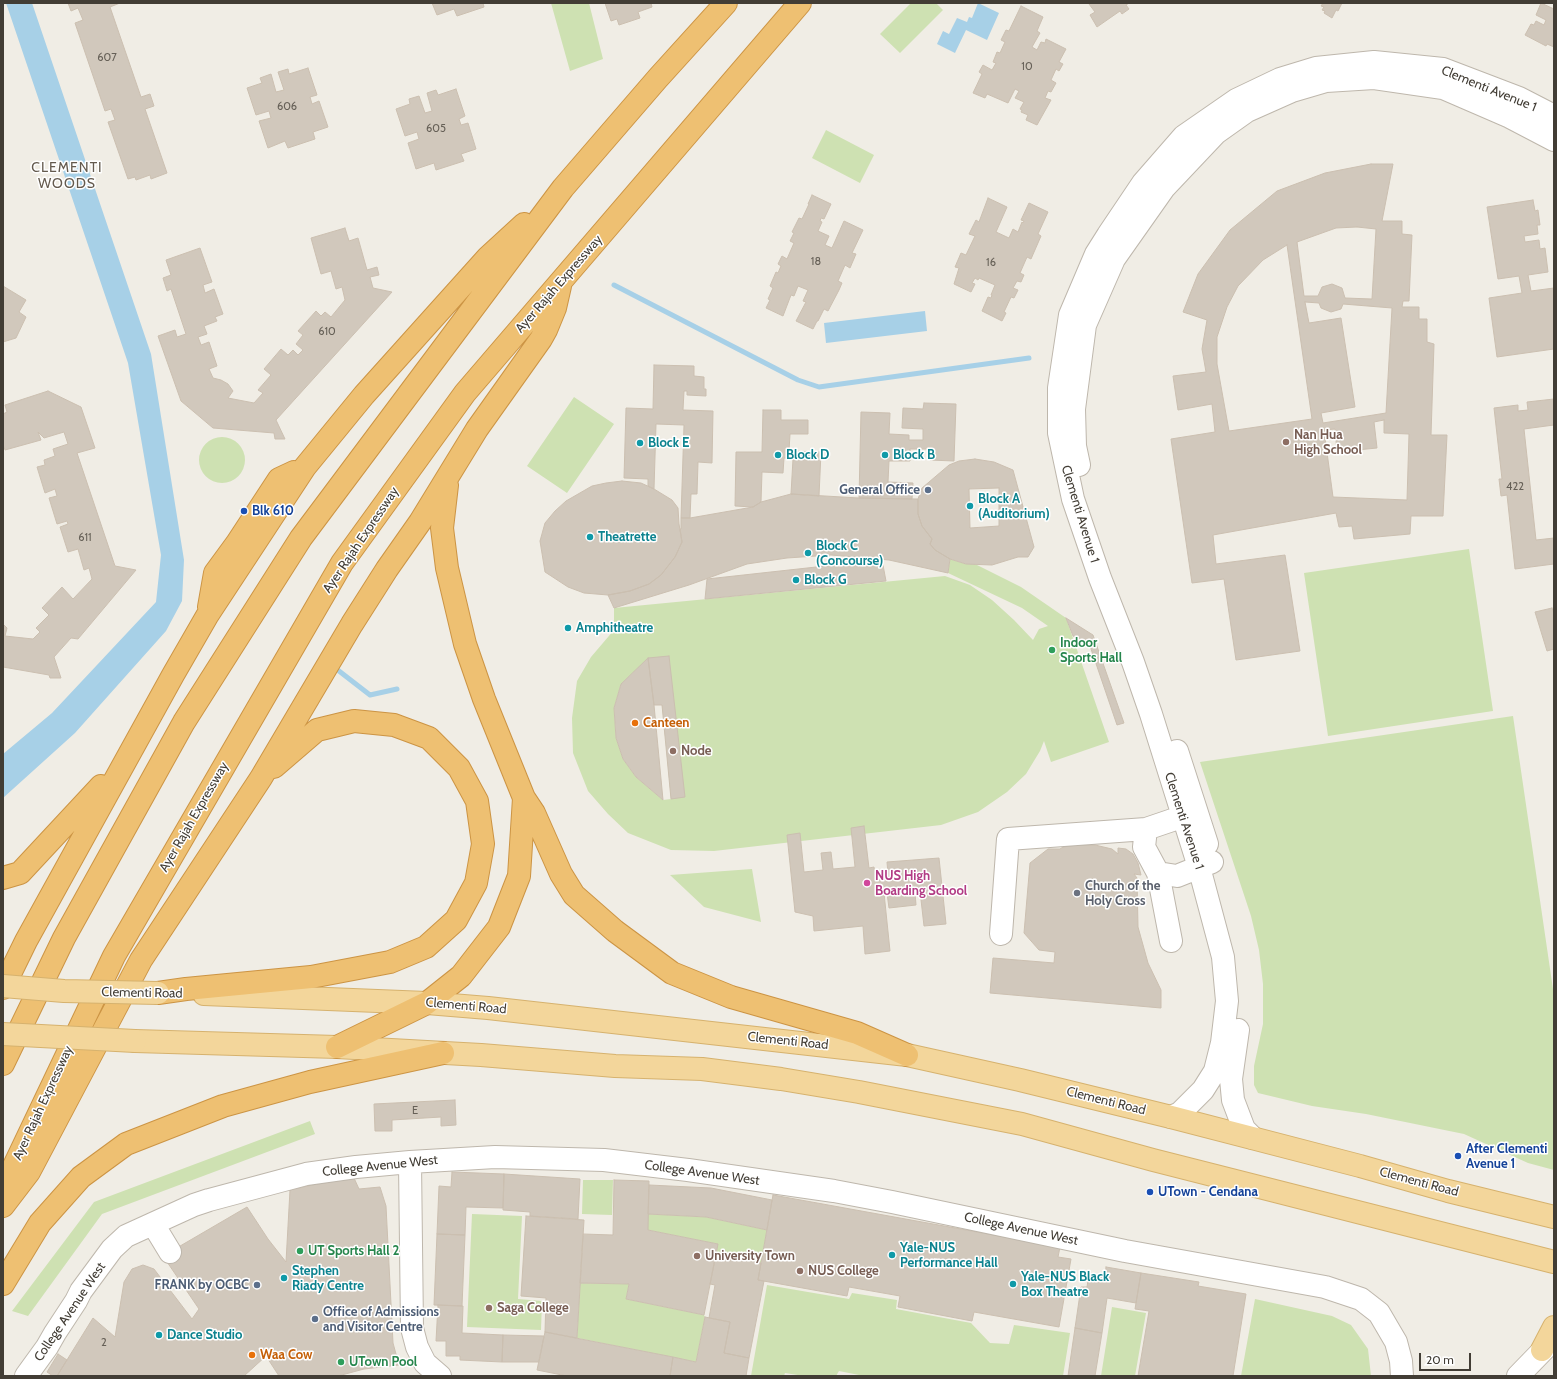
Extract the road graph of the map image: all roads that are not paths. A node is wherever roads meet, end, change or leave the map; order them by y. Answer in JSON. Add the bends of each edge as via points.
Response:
{"nodes":[{"id":1,"x":726,"y":3,"type":"edge"},
{"id":2,"x":800,"y":3,"type":"edge"},
{"id":3,"x":1554,"y":116,"type":"edge"},
{"id":4,"x":1554,"y":140,"type":"edge"},
{"id":5,"x":563,"y":188,"type":"junction"},
{"id":6,"x":1131,"y":218,"type":"junction"},
{"id":7,"x":562,"y":281,"type":"junction"},
{"id":8,"x":1059,"y":394,"type":"junction"},
{"id":9,"x":1074,"y":409,"type":"junction"},
{"id":10,"x":448,"y":477,"type":"junction"},
{"id":11,"x":1104,"y":570,"type":"junction"},
{"id":12,"x":124,"y":762,"type":"junction"},
{"id":13,"x":261,"y":778,"type":"junction"},
{"id":14,"x":524,"y":798,"type":"junction"},
{"id":15,"x":1190,"y":814,"type":"junction"},
{"id":16,"x":1146,"y":829,"type":"junction"},
{"id":17,"x":1206,"y":864,"type":"junction"},
{"id":18,"x":1158,"y":873,"type":"junction"},
{"id":19,"x":3,"y":878,"type":"edge"},
{"id":20,"x":1001,"y":934,"type":"dead end"},
{"id":21,"x":1171,"y":941,"type":"dead end"},
{"id":22,"x":3,"y":987,"type":"edge"},
{"id":23,"x":158,"y":992,"type":"junction"},
{"id":24,"x":427,"y":1002,"type":"junction"},
{"id":25,"x":3,"y":1034,"type":"edge"},
{"id":26,"x":337,"y":1047,"type":"junction"},
{"id":27,"x":443,"y":1053,"type":"junction"},
{"id":28,"x":907,"y":1055,"type":"junction"},
{"id":29,"x":3,"y":1064,"type":"edge"},
{"id":30,"x":1171,"y":1117,"type":"junction"},
{"id":31,"x":1253,"y":1138,"type":"junction"},
{"id":32,"x":410,"y":1162,"type":"junction"},
{"id":33,"x":3,"y":1189,"type":"edge"},
{"id":34,"x":3,"y":1206,"type":"edge"},
{"id":35,"x":1554,"y":1217,"type":"edge"},
{"id":36,"x":152,"y":1224,"type":"junction"},
{"id":37,"x":170,"y":1252,"type":"dead end"},
{"id":38,"x":1529,"y":1255,"type":"junction"},
{"id":39,"x":1554,"y":1262,"type":"edge"},
{"id":40,"x":1554,"y":1276,"type":"edge"},
{"id":41,"x":3,"y":1284,"type":"edge"},
{"id":42,"x":1554,"y":1327,"type":"edge"},
{"id":43,"x":1548,"y":1344,"type":"edge"},
{"id":44,"x":26,"y":1376,"type":"edge"},
{"id":45,"x":440,"y":1376,"type":"edge"},
{"id":46,"x":1402,"y":1376,"type":"edge"},
{"id":47,"x":1518,"y":1376,"type":"edge"}],
"edges":[{"from":1,"to":5,"type":"highway"},
{"from":2,"to":7,"type":"highway","name":"Ayer Rajah Expressway"},
{"from":3,"to":6,"type":"street","name":"Clementi Avenue 1","via":[[1519,98],[1443,69],[1374,62],[1316,68],[1280,79],[1236,100],[1184,136],[1143,183]]},
{"from":4,"to":6,"type":"street","name":"Clementi Avenue 1","via":[[1510,117],[1443,88],[1374,78],[1326,81],[1292,91],[1247,111],[1216,133],[1164,188]]},
{"from":5,"to":12,"type":"highway","via":[[488,257],[364,395],[305,467],[279,479],[215,573],[207,616]]},
{"from":5,"to":29,"type":"highway","via":[[297,545],[180,729],[64,938]]},
{"from":6,"to":8,"type":"street","name":"Clementi Avenue 1","via":[[1096,254],[1070,315]]},
{"from":6,"to":9,"type":"street","name":"Clementi Avenue 1","via":[[1085,325]]},
{"from":7,"to":10,"type":"highway","via":[[546,330],[477,429]]},
{"from":7,"to":33,"type":"highway","name":"Ayer Rajah Expressway","via":[[465,393],[342,563],[114,956]]},
{"from":8,"to":9,"type":"street","via":[[1068,399]]},
{"from":8,"to":11,"type":"street","name":"Clementi Avenue 1","via":[[1059,433],[1073,499]]},
{"from":9,"to":11,"type":"street","name":"Clementi Avenue 1","via":[[1075,446]]},
{"from":10,"to":13,"type":"highway","via":[[352,624]]},
{"from":10,"to":14,"type":"highway","via":[[442,528],[447,568],[468,651],[484,699]]},
{"from":11,"to":15,"type":"street","name":"Clementi Avenue 1","via":[[1133,662]]},
{"from":12,"to":19,"type":"highway","via":[[20,873]]},
{"from":12,"to":22,"type":"highway"},
{"from":13,"to":23,"type":"highway","via":[[316,730],[354,721],[394,725],[429,738],[459,768],[477,802],[483,844],[476,883],[456,920],[426,947],[390,962],[311,977]]},
{"from":13,"to":34,"type":"highway","via":[[141,960],[29,1172]]},
{"from":14,"to":24,"type":"highway","via":[[519,876],[499,927],[460,976]]},
{"from":14,"to":28,"type":"highway","via":[[534,813],[561,874],[574,895],[615,931],[672,973],[731,997],[858,1033]]},
{"from":15,"to":16,"type":"street"},
{"from":15,"to":17,"type":"street","name":"Clementi Avenue 1"},
{"from":16,"to":18,"type":"street","via":[[1144,847]]},
{"from":16,"to":20,"type":"street","via":[[1008,839]]},
{"from":17,"to":18,"type":"street","via":[[1177,876]]},
{"from":17,"to":30,"type":"street","name":"Clementi Avenue 1","via":[[1223,957],[1227,1001],[1222,1043],[1214,1071],[1203,1090],[1180,1113]]},
{"from":17,"to":31,"type":"street","name":"Clementi Avenue 1","via":[[1238,954],[1240,999],[1231,1079],[1233,1100],[1244,1129]]},
{"from":18,"to":21,"type":"street"},
{"from":22,"to":23,"type":"main road","name":"Clementi Road","bridge":true,"via":[[64,991]]},
{"from":23,"to":24,"type":"main road","name":"Clementi Road"},
{"from":24,"to":26,"type":"highway"},
{"from":24,"to":28,"type":"main road","name":"Clementi Road"},
{"from":25,"to":26,"type":"main road","bridge":true},
{"from":26,"to":27,"type":"main road"},
{"from":27,"to":38,"type":"main road","via":[[702,1070],[859,1092],[1022,1124],[1153,1160]]},
{"from":27,"to":41,"type":"highway","via":[[310,1082],[231,1104],[126,1144],[81,1177],[40,1222]]},
{"from":28,"to":30,"type":"main road","name":"Clementi Road"},
{"from":30,"to":31,"type":"main road","name":"Clementi Road"},
{"from":31,"to":35,"type":"main road","name":"Clementi Road"},
{"from":32,"to":36,"type":"street","name":"College Avenue West","via":[[306,1174],[209,1200]]},
{"from":32,"to":45,"type":"street","via":[[412,1328],[417,1348],[425,1363]]},
{"from":32,"to":46,"type":"street","name":"College Avenue West","via":[[540,1157],[604,1160],[688,1170],[853,1194],[1125,1251],[1325,1287],[1361,1299],[1379,1313],[1396,1342]]},
{"from":36,"to":37,"type":"street"},
{"from":36,"to":44,"type":"street","name":"College Avenue West","via":[[126,1236],[112,1249],[81,1291]]},
{"from":38,"to":39,"type":"main road"},
{"from":38,"to":40,"type":"main road","via":[[1548,1268]]},
{"from":42,"to":43,"type":"main road"},
{"from":43,"to":47,"type":"street"}]}
